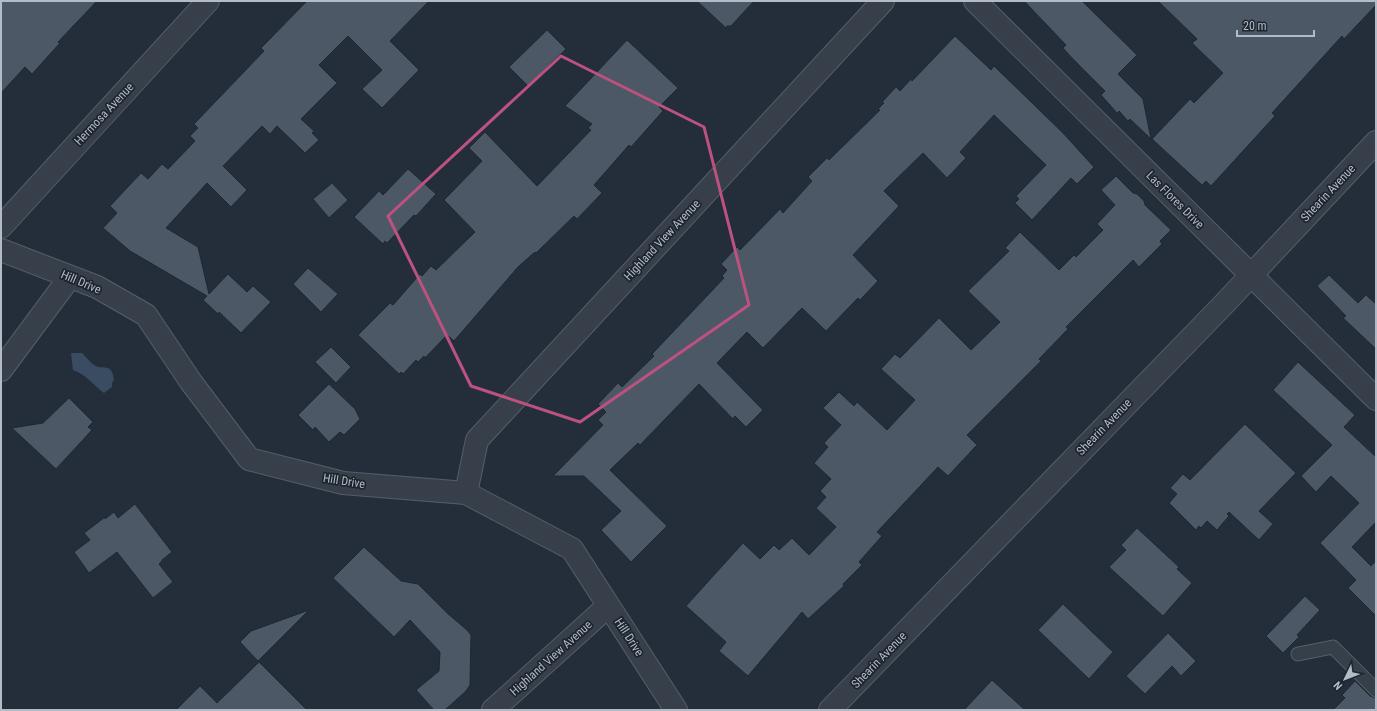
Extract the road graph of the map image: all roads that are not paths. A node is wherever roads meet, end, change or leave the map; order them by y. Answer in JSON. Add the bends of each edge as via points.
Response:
{"nodes":[{"id":1,"x":208,"y":1,"type":"edge"},
{"id":2,"x":883,"y":1,"type":"edge"},
{"id":3,"x":974,"y":1,"type":"edge"},
{"id":4,"x":1376,"y":142,"type":"edge"},
{"id":5,"x":1,"y":227,"type":"edge"},
{"id":6,"x":1,"y":250,"type":"edge"},
{"id":7,"x":1251,"y":275,"type":"junction"},
{"id":8,"x":70,"y":277,"type":"junction"},
{"id":9,"x":1,"y":370,"type":"edge"},
{"id":10,"x":1376,"y":399,"type":"edge"},
{"id":11,"x":466,"y":493,"type":"junction"},
{"id":12,"x":608,"y":606,"type":"junction"},
{"id":13,"x":1298,"y":654,"type":"dead end"},
{"id":14,"x":1376,"y":690,"type":"edge"},
{"id":15,"x":493,"y":710,"type":"edge"},
{"id":16,"x":676,"y":710,"type":"edge"},
{"id":17,"x":830,"y":710,"type":"edge"}],
"edges":[{"from":1,"to":5,"type":"street","name":"Hermosa Avenue"},
{"from":2,"to":11,"type":"street","name":"Highland View Avenue","via":[[478,440]]},
{"from":3,"to":7,"type":"street","name":"Las Flores Drive"},
{"from":4,"to":7,"type":"street","name":"Shearin Avenue"},
{"from":6,"to":8,"type":"street","name":"Hill Drive"},
{"from":7,"to":10,"type":"street","name":"Las Flores Drive"},
{"from":7,"to":17,"type":"street","name":"Shearin Avenue"},
{"from":8,"to":9,"type":"street"},
{"from":8,"to":11,"type":"street","name":"Hill Drive","via":[[97,287],[146,315],[191,382],[249,459],[343,483]]},
{"from":11,"to":12,"type":"street","name":"Hill Drive","via":[[572,549]]},
{"from":12,"to":15,"type":"street","name":"Highland View Avenue"},
{"from":12,"to":16,"type":"street","name":"Hill Drive"},
{"from":13,"to":14,"type":"lane","via":[[1333,647]]}]}
